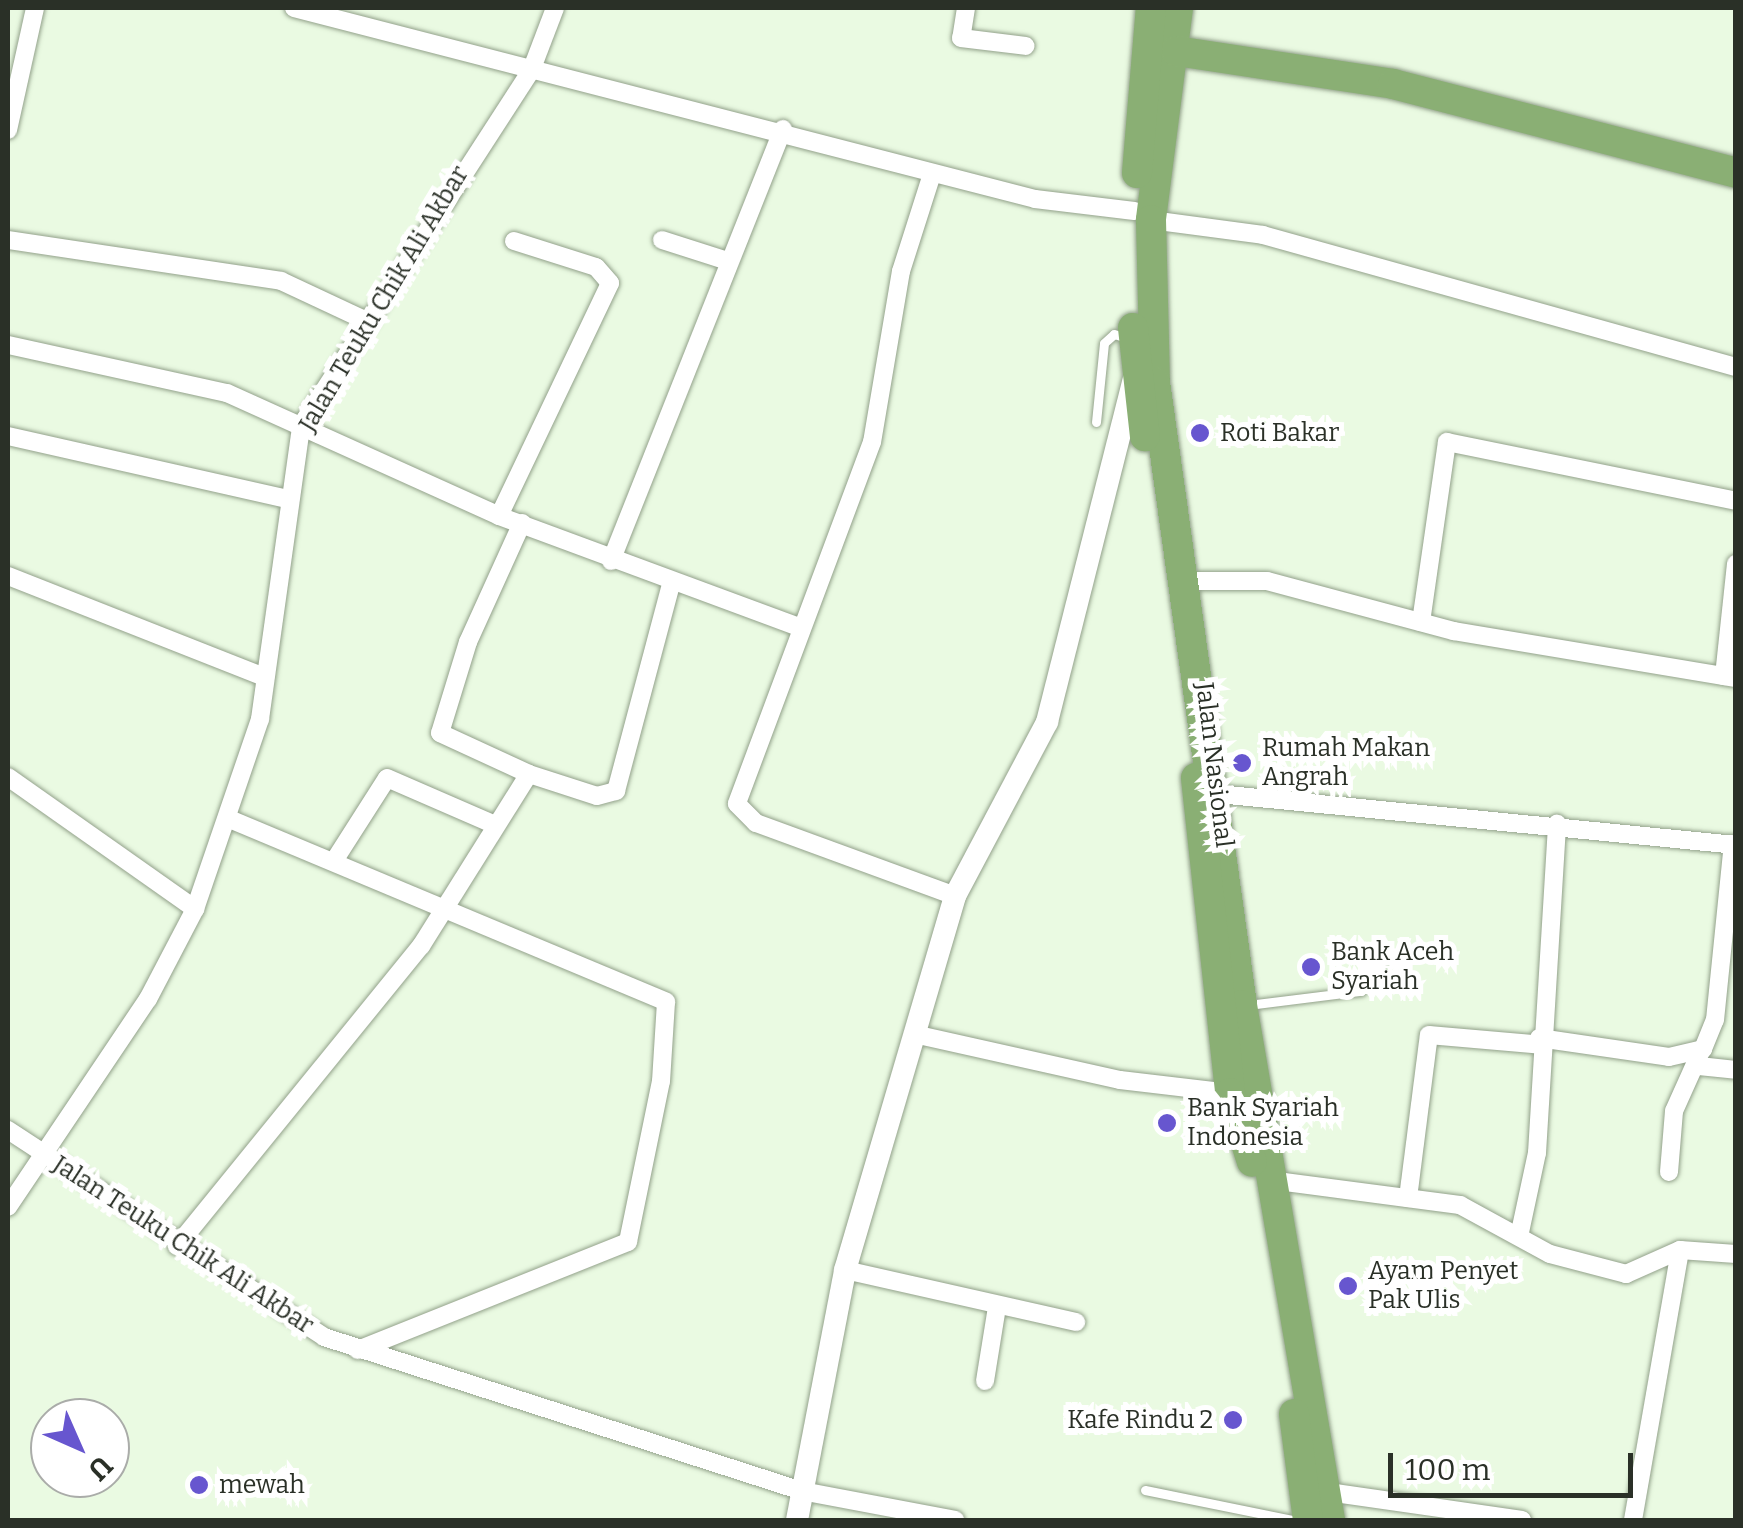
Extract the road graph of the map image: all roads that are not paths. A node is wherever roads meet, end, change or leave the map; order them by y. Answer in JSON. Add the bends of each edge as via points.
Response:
{"nodes":[{"id":1,"x":35,"y":8,"type":"edge"},
{"id":2,"x":294,"y":8,"type":"edge"},
{"id":3,"x":555,"y":8,"type":"edge"},
{"id":4,"x":966,"y":8,"type":"edge"},
{"id":5,"x":1151,"y":8,"type":"edge"},
{"id":6,"x":1178,"y":8,"type":"edge"},
{"id":7,"x":1026,"y":46,"type":"dead end"},
{"id":8,"x":1176,"y":51,"type":"junction"},
{"id":9,"x":531,"y":71,"type":"junction"},
{"id":10,"x":11,"y":97,"type":"edge"},
{"id":11,"x":783,"y":129,"type":"junction"},
{"id":12,"x":8,"y":130,"type":"edge"},
{"id":13,"x":1736,"y":173,"type":"edge"},
{"id":14,"x":932,"y":174,"type":"junction"},
{"id":15,"x":1145,"y":188,"type":"junction"},
{"id":16,"x":8,"y":240,"type":"edge"},
{"id":17,"x":662,"y":240,"type":"dead end"},
{"id":18,"x":514,"y":241,"type":"dead end"},
{"id":19,"x":728,"y":261,"type":"junction"},
{"id":20,"x":369,"y":322,"type":"junction"},
{"id":21,"x":1133,"y":340,"type":"junction"},
{"id":22,"x":8,"y":345,"type":"edge"},
{"id":23,"x":1736,"y":367,"type":"edge"},
{"id":24,"x":1133,"y":381,"type":"junction"},
{"id":25,"x":1096,"y":422,"type":"dead end"},
{"id":26,"x":302,"y":426,"type":"junction"},
{"id":27,"x":8,"y":436,"type":"edge"},
{"id":28,"x":288,"y":499,"type":"junction"},
{"id":29,"x":1736,"y":500,"type":"edge"},
{"id":30,"x":500,"y":516,"type":"junction"},
{"id":31,"x":522,"y":523,"type":"junction"},
{"id":32,"x":611,"y":561,"type":"junction"},
{"id":33,"x":1736,"y":564,"type":"edge"},
{"id":34,"x":8,"y":576,"type":"edge"},
{"id":35,"x":672,"y":581,"type":"junction"},
{"id":36,"x":1189,"y":581,"type":"junction"},
{"id":37,"x":1421,"y":622,"type":"junction"},
{"id":38,"x":797,"y":626,"type":"junction"},
{"id":39,"x":264,"y":677,"type":"junction"},
{"id":40,"x":1730,"y":677,"type":"edge"},
{"id":41,"x":529,"y":774,"type":"junction"},
{"id":42,"x":8,"y":777,"type":"edge"},
{"id":43,"x":1218,"y":794,"type":"junction"},
{"id":44,"x":227,"y":818,"type":"junction"},
{"id":45,"x":495,"y":824,"type":"junction"},
{"id":46,"x":1557,"y":824,"type":"junction"},
{"id":47,"x":1734,"y":845,"type":"edge"},
{"id":48,"x":334,"y":861,"type":"junction"},
{"id":49,"x":955,"y":896,"type":"junction"},
{"id":50,"x":445,"y":905,"type":"junction"},
{"id":51,"x":195,"y":909,"type":"junction"},
{"id":52,"x":1383,"y":960,"type":"dead end"},
{"id":53,"x":1236,"y":1017,"type":"junction"},
{"id":54,"x":914,"y":1034,"type":"junction"},
{"id":55,"x":1541,"y":1042,"type":"junction"},
{"id":56,"x":1700,"y":1058,"type":"junction"},
{"id":57,"x":1736,"y":1070,"type":"edge"},
{"id":58,"x":1230,"y":1093,"type":"junction"},
{"id":59,"x":8,"y":1130,"type":"edge"},
{"id":60,"x":38,"y":1150,"type":"junction"},
{"id":61,"x":1669,"y":1172,"type":"dead end"},
{"id":62,"x":1270,"y":1180,"type":"junction"},
{"id":63,"x":1408,"y":1198,"type":"junction"},
{"id":64,"x":8,"y":1207,"type":"edge"},
{"id":65,"x":1520,"y":1232,"type":"junction"},
{"id":66,"x":177,"y":1246,"type":"junction"},
{"id":67,"x":1680,"y":1250,"type":"junction"},
{"id":68,"x":1736,"y":1254,"type":"edge"},
{"id":69,"x":845,"y":1270,"type":"junction"},
{"id":70,"x":997,"y":1307,"type":"junction"},
{"id":71,"x":1076,"y":1322,"type":"dead end"},
{"id":72,"x":358,"y":1350,"type":"junction"},
{"id":73,"x":985,"y":1382,"type":"dead end"},
{"id":74,"x":1145,"y":1490,"type":"dead end"},
{"id":75,"x":802,"y":1491,"type":"junction"},
{"id":76,"x":1329,"y":1506,"type":"edge"},
{"id":77,"x":797,"y":1520,"type":"edge"},
{"id":78,"x":955,"y":1520,"type":"edge"},
{"id":79,"x":1292,"y":1520,"type":"edge"},
{"id":80,"x":1308,"y":1520,"type":"edge"},
{"id":81,"x":1522,"y":1520,"type":"edge"},
{"id":82,"x":1633,"y":1520,"type":"edge"}],
"edges":[{"from":1,"to":10,"type":"street"},
{"from":2,"to":9,"type":"street"},
{"from":3,"to":9,"type":"street","name":"Jalan Teuku Chik Ali Akbar"},
{"from":4,"to":7,"type":"street","via":[[962,38]]},
{"from":5,"to":15,"type":"highway","name":"Jalan Nasional"},
{"from":6,"to":8,"type":"highway","name":"Jalan Nasional"},
{"from":8,"to":13,"type":"highway","via":[[1393,84]]},
{"from":8,"to":15,"type":"highway","name":"Jalan Nasional"},
{"from":9,"to":11,"type":"street"},
{"from":9,"to":20,"type":"street","name":"Jalan Teuku Chik Ali Akbar"},
{"from":10,"to":12,"type":"street"},
{"from":11,"to":14,"type":"street"},
{"from":11,"to":19,"type":"street"},
{"from":14,"to":15,"type":"street"},
{"from":14,"to":38,"type":"street","via":[[900,271],[888,384],[872,442]]},
{"from":15,"to":21,"type":"highway","name":"Jalan Nasional"},
{"from":15,"to":23,"type":"street","via":[[1263,235]]},
{"from":15,"to":36,"type":"highway","name":"Jalan Nasional","via":[[1156,382]]},
{"from":16,"to":20,"type":"street","via":[[281,281]]},
{"from":17,"to":19,"type":"street"},
{"from":18,"to":30,"type":"street","via":[[596,267],[610,283]]},
{"from":19,"to":32,"type":"street"},
{"from":20,"to":26,"type":"street","name":"Jalan Teuku Chik Ali Akbar"},
{"from":21,"to":24,"type":"highway","name":"Jalan Nasional"},
{"from":21,"to":25,"type":"lane","via":[[1106,339]]},
{"from":22,"to":26,"type":"street","via":[[227,393]]},
{"from":24,"to":49,"type":"street","via":[[1048,722]]},
{"from":24,"to":53,"type":"highway","name":"Jalan Nasional"},
{"from":26,"to":28,"type":"street","name":"Jalan Teuku Chik Ali Akbar"},
{"from":26,"to":30,"type":"street"},
{"from":27,"to":28,"type":"street"},
{"from":28,"to":39,"type":"street","name":"Jalan Teuku Chik Ali Akbar"},
{"from":29,"to":37,"type":"street","via":[[1447,442]]},
{"from":30,"to":31,"type":"street"},
{"from":31,"to":32,"type":"street"},
{"from":31,"to":41,"type":"street","via":[[468,642],[440,734]]},
{"from":32,"to":35,"type":"street"},
{"from":33,"to":40,"type":"street"},
{"from":34,"to":39,"type":"street"},
{"from":35,"to":38,"type":"street"},
{"from":35,"to":41,"type":"street","via":[[616,791],[597,796]]},
{"from":36,"to":37,"type":"street","via":[[1282,584]]},
{"from":36,"to":43,"type":"highway","name":"Jalan Nasional"},
{"from":37,"to":40,"type":"street"},
{"from":38,"to":49,"type":"street","via":[[739,810]]},
{"from":39,"to":44,"type":"street","name":"Jalan Teuku Chik Ali Akbar"},
{"from":41,"to":45,"type":"street"},
{"from":42,"to":51,"type":"street"},
{"from":43,"to":46,"type":"street"},
{"from":43,"to":53,"type":"highway","name":"Jalan Nasional"},
{"from":44,"to":48,"type":"street"},
{"from":44,"to":51,"type":"street","name":"Jalan Teuku Chik Ali Akbar"},
{"from":45,"to":48,"type":"street","via":[[384,779]]},
{"from":45,"to":50,"type":"street"},
{"from":46,"to":47,"type":"street"},
{"from":46,"to":55,"type":"street"},
{"from":47,"to":56,"type":"street","via":[[1715,1020]]},
{"from":48,"to":50,"type":"street"},
{"from":49,"to":54,"type":"street"},
{"from":50,"to":66,"type":"street"},
{"from":50,"to":72,"type":"street","via":[[664,1000],[636,1224],[613,1252]]},
{"from":51,"to":60,"type":"street","name":"Jalan Teuku Chik Ali Akbar","via":[[148,999]]},
{"from":52,"to":53,"type":"lane","via":[[1360,991]]},
{"from":53,"to":58,"type":"highway","name":"Jalan Nasional"},
{"from":53,"to":62,"type":"highway","name":"Jalan Nasional"},
{"from":54,"to":58,"type":"street","via":[[1120,1080]]},
{"from":54,"to":69,"type":"street"},
{"from":55,"to":56,"type":"street"},
{"from":55,"to":63,"type":"street","via":[[1429,1035]]},
{"from":55,"to":65,"type":"street"},
{"from":56,"to":57,"type":"street"},
{"from":56,"to":61,"type":"street","via":[[1676,1104]]},
{"from":58,"to":80,"type":"highway","name":"Jalan Nasional","via":[[1254,1168]]},
{"from":59,"to":60,"type":"street"},
{"from":60,"to":64,"type":"street"},
{"from":60,"to":66,"type":"street","name":"Jalan Teuku Chik Ali Akbar"},
{"from":62,"to":63,"type":"street"},
{"from":62,"to":76,"type":"highway","name":"Jalan Nasional"},
{"from":63,"to":65,"type":"street","via":[[1460,1205]]},
{"from":65,"to":67,"type":"street","via":[[1550,1254],[1626,1274]]},
{"from":66,"to":72,"type":"street","name":"Jalan Teuku Chik Ali Akbar"},
{"from":67,"to":68,"type":"street"},
{"from":67,"to":82,"type":"street"},
{"from":69,"to":70,"type":"street"},
{"from":69,"to":75,"type":"street"},
{"from":70,"to":71,"type":"street"},
{"from":70,"to":73,"type":"street"},
{"from":72,"to":75,"type":"street","name":"Jalan Teuku Chik Ali Akbar"},
{"from":74,"to":79,"type":"lane"},
{"from":75,"to":77,"type":"street"},
{"from":75,"to":78,"type":"street","name":"Jalan Teuku Chik Ali Akbar"},
{"from":76,"to":81,"type":"street"}]}
